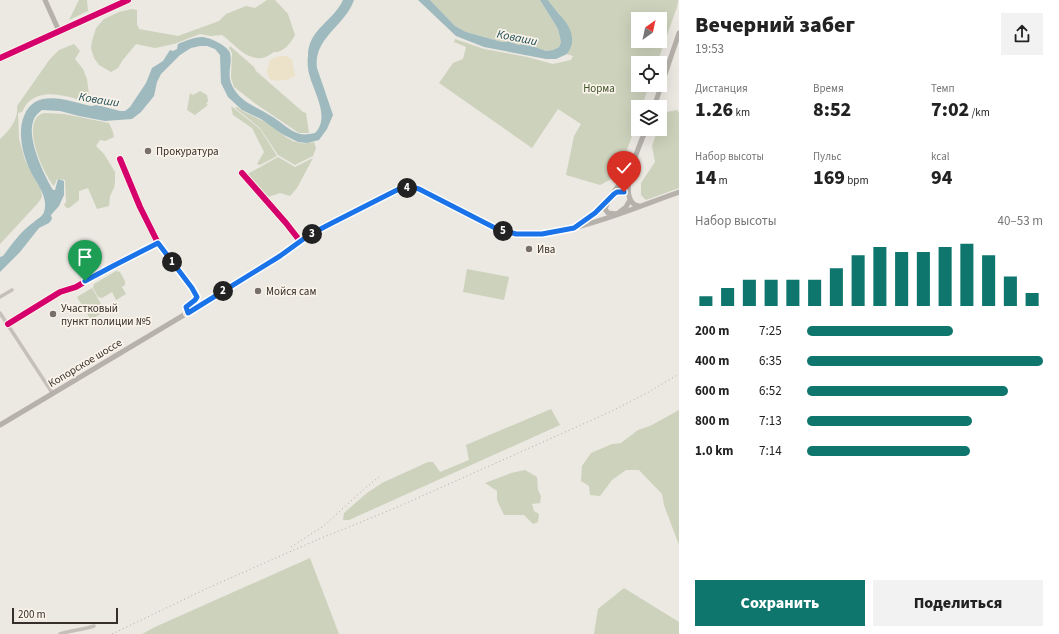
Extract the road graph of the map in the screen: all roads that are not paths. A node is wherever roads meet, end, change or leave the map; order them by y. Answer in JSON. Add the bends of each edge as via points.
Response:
{"nodes":[{"id":1,"x":45,"y":0,"type":"edge"},
{"id":2,"x":128,"y":0,"type":"edge"},
{"id":3,"x":59,"y":32,"type":"junction"},
{"id":4,"x":679,"y":33,"type":"edge"},
{"id":5,"x":0,"y":58,"type":"edge"},
{"id":6,"x":656,"y":100,"type":"edge"},
{"id":7,"x":643,"y":136,"type":"edge"},
{"id":8,"x":120,"y":159,"type":"dead end"},
{"id":9,"x":632,"y":168,"type":"junction"},
{"id":10,"x":242,"y":173,"type":"dead end"},
{"id":11,"x":679,"y":192,"type":"edge"},
{"id":12,"x":614,"y":194,"type":"junction"},
{"id":13,"x":629,"y":198,"type":"junction"},
{"id":14,"x":608,"y":201,"type":"junction"},
{"id":15,"x":640,"y":206,"type":"junction"},
{"id":16,"x":618,"y":214,"type":"junction"},
{"id":17,"x":574,"y":228,"type":"junction"},
{"id":18,"x":300,"y":241,"type":"junction"},
{"id":19,"x":158,"y":243,"type":"junction"},
{"id":20,"x":12,"y":290,"type":"dead end"},
{"id":21,"x":0,"y":297,"type":"edge"},
{"id":22,"x":0,"y":313,"type":"edge"},
{"id":23,"x":188,"y":313,"type":"junction"},
{"id":24,"x":8,"y":324,"type":"junction"},
{"id":25,"x":53,"y":394,"type":"junction"},
{"id":26,"x":0,"y":425,"type":"edge"},
{"id":27,"x":94,"y":626,"type":"dead end"},
{"id":28,"x":60,"y":634,"type":"edge"}],
"edges":[{"from":1,"to":3,"type":"main road"},
{"from":2,"to":3,"type":"main road"},
{"from":3,"to":5,"type":"main road"},
{"from":4,"to":6,"type":"main road"},
{"from":7,"to":9,"type":"main road"},
{"from":8,"to":19,"type":"street"},
{"from":9,"to":12,"type":"main road"},
{"from":9,"to":13,"type":"main road"},
{"from":10,"to":18,"type":"street"},
{"from":11,"to":15,"type":"main road","name":"Копорское шоссе"},
{"from":12,"to":13,"type":"main road","via":[[621,191]]},
{"from":12,"to":14,"type":"main road"},
{"from":13,"to":15,"type":"main road","via":[[635,206]]},
{"from":13,"to":16,"type":"main road","via":[[626,207]]},
{"from":14,"to":16,"type":"main road","via":[[606,211]]},
{"from":14,"to":17,"type":"main road"},
{"from":15,"to":16,"type":"main road","name":"Копорское шоссе"},
{"from":16,"to":17,"type":"main road","name":"Копорское шоссе"},
{"from":17,"to":18,"type":"main road","name":"Копорское шоссе","via":[[536,234],[506,232],[412,187],[397,190]]},
{"from":18,"to":23,"type":"main road","name":"Копорское шоссе"},
{"from":19,"to":23,"type":"street","via":[[197,297],[186,307]]},
{"from":19,"to":24,"type":"street","via":[[76,287],[60,292]]},
{"from":20,"to":21,"type":"street"},
{"from":22,"to":24,"type":"street"},
{"from":23,"to":25,"type":"main road","name":"Копорское шоссе"},
{"from":24,"to":25,"type":"street"},
{"from":25,"to":26,"type":"main road","name":"Копорское шоссе"},
{"from":27,"to":28,"type":"street"}]}
